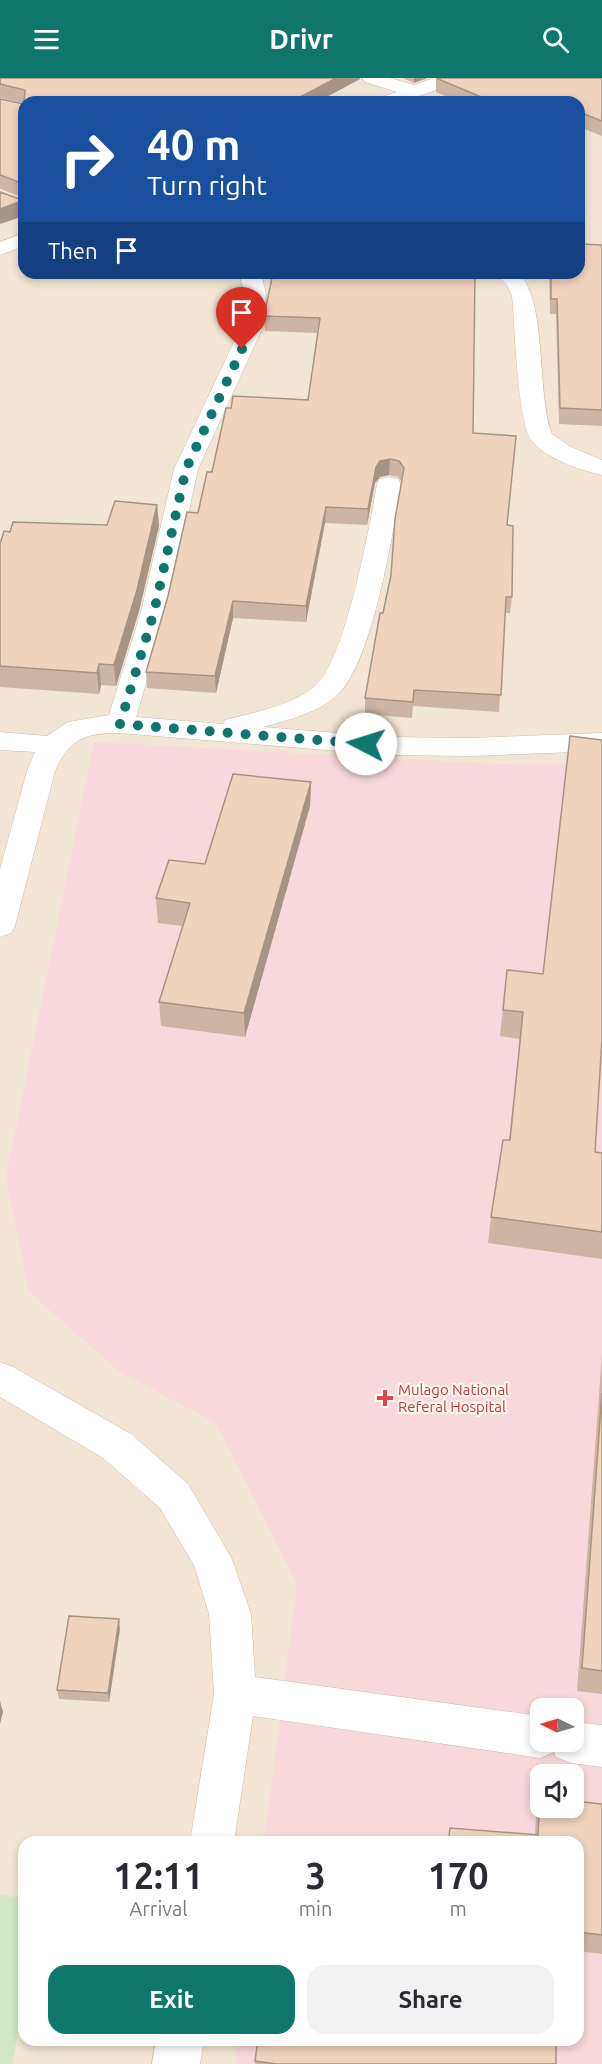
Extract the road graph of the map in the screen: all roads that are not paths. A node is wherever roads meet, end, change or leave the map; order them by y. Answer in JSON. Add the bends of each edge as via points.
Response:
{"nodes":[{"id":1,"x":371,"y":78,"type":"edge"},
{"id":2,"x":451,"y":78,"type":"edge"},
{"id":3,"x":414,"y":91,"type":"junction"},
{"id":4,"x":401,"y":96,"type":"edge"},
{"id":5,"x":18,"y":242,"type":"edge"},
{"id":6,"x":0,"y":249,"type":"edge"},
{"id":7,"x":253,"y":279,"type":"edge"},
{"id":8,"x":513,"y":279,"type":"edge"},
{"id":9,"x":602,"y":468,"type":"edge"},
{"id":10,"x":389,"y":484,"type":"dead end"},
{"id":11,"x":120,"y":724,"type":"junction"},
{"id":12,"x":219,"y":731,"type":"junction"},
{"id":13,"x":0,"y":741,"type":"edge"},
{"id":14,"x":602,"y":742,"type":"edge"},
{"id":15,"x":53,"y":745,"type":"junction"},
{"id":16,"x":0,"y":926,"type":"edge"},
{"id":17,"x":0,"y":1377,"type":"edge"},
{"id":18,"x":235,"y":1694,"type":"junction"},
{"id":19,"x":530,"y":1736,"type":"edge"},
{"id":20,"x":584,"y":1744,"type":"edge"},
{"id":21,"x":602,"y":1746,"type":"edge"},
{"id":22,"x":213,"y":1836,"type":"edge"},
{"id":23,"x":179,"y":2046,"type":"edge"},
{"id":24,"x":176,"y":2064,"type":"edge"}],
"edges":[{"from":1,"to":3,"type":"street"},
{"from":2,"to":3,"type":"street"},
{"from":3,"to":4,"type":"street"},
{"from":5,"to":6,"type":"street"},
{"from":7,"to":11,"type":"street","via":[[256,306],[251,329],[186,469],[154,612]]},
{"from":8,"to":9,"type":"street","via":[[522,296],[534,417],[540,437]]},
{"from":10,"to":12,"type":"street","via":[[362,616],[333,684],[328,691],[278,714]]},
{"from":11,"to":12,"type":"street"},
{"from":11,"to":15,"type":"street","via":[[78,728]]},
{"from":12,"to":14,"type":"street","via":[[433,748]]},
{"from":13,"to":15,"type":"street"},
{"from":15,"to":16,"type":"street","via":[[41,771]]},
{"from":17,"to":18,"type":"street","via":[[117,1446],[174,1496],[212,1559],[230,1614]]},
{"from":18,"to":19,"type":"street"},
{"from":18,"to":22,"type":"street"},
{"from":20,"to":21,"type":"street"},
{"from":23,"to":24,"type":"street"}]}
